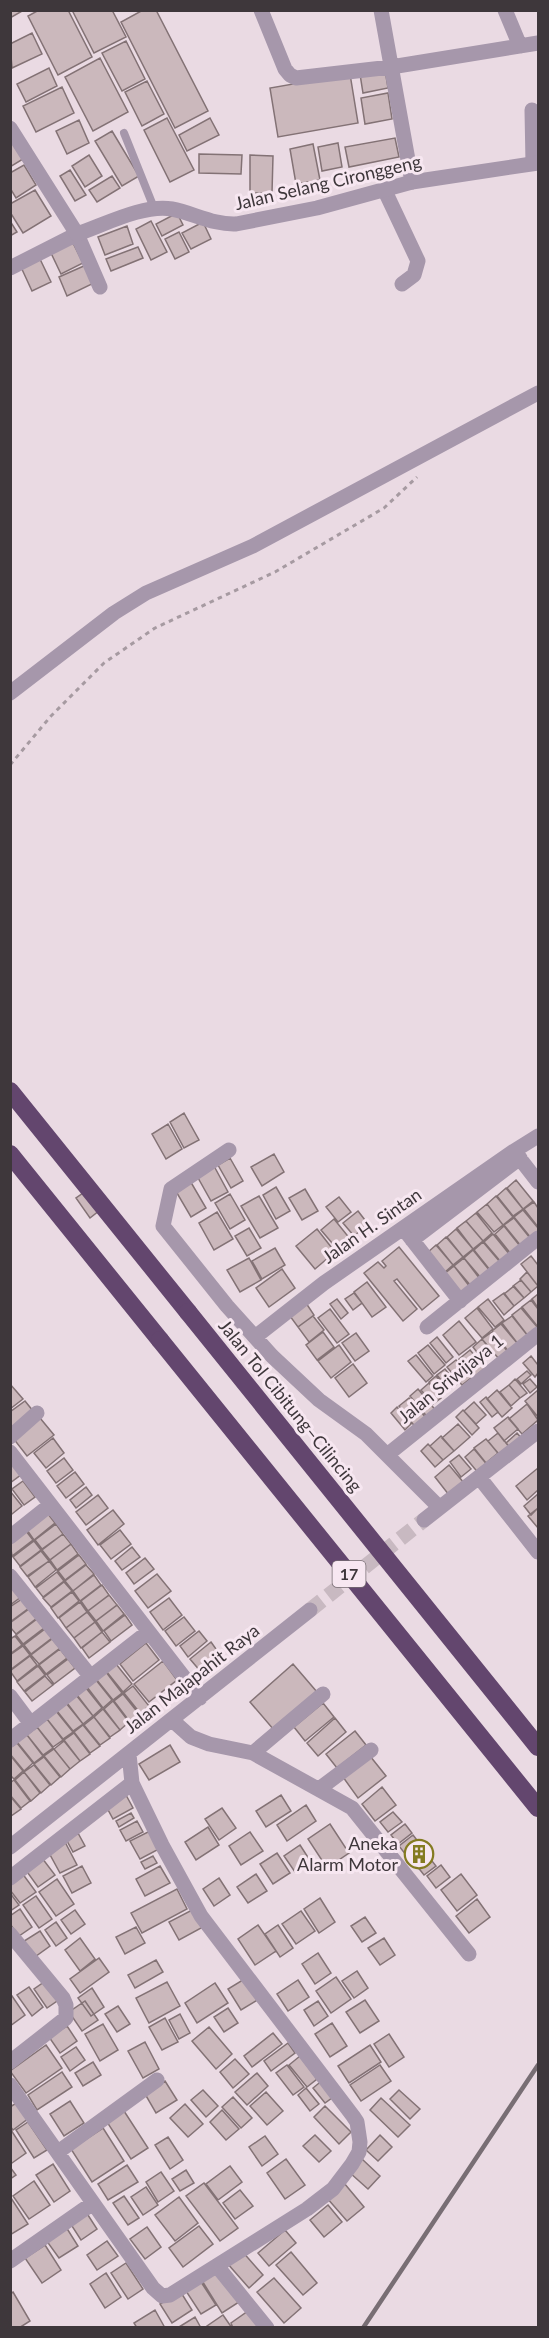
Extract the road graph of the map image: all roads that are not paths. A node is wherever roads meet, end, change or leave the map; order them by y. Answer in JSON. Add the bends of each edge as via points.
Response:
{"nodes":[{"id":1,"x":261,"y":10,"type":"edge"},
{"id":2,"x":381,"y":10,"type":"edge"},
{"id":3,"x":505,"y":10,"type":"edge"},
{"id":4,"x":538,"y":43,"type":"edge"},
{"id":5,"x":520,"y":46,"type":"junction"},
{"id":6,"x":391,"y":67,"type":"junction"},
{"id":7,"x":532,"y":110,"type":"dead end"},
{"id":8,"x":10,"y":128,"type":"edge"},
{"id":9,"x":124,"y":133,"type":"dead end"},
{"id":10,"x":536,"y":163,"type":"edge"},
{"id":11,"x":412,"y":182,"type":"junction"},
{"id":12,"x":384,"y":189,"type":"junction"},
{"id":13,"x":154,"y":208,"type":"junction"},
{"id":14,"x":76,"y":234,"type":"junction"},
{"id":15,"x":10,"y":268,"type":"edge"},
{"id":16,"x":402,"y":284,"type":"dead end"},
{"id":17,"x":100,"y":287,"type":"dead end"},
{"id":18,"x":538,"y":393,"type":"edge"},
{"id":19,"x":10,"y":693,"type":"edge"},
{"id":20,"x":10,"y":1091,"type":"edge"},
{"id":21,"x":538,"y":1136,"type":"edge"},
{"id":22,"x":229,"y":1150,"type":"dead end"},
{"id":23,"x":10,"y":1154,"type":"edge"},
{"id":24,"x":517,"y":1154,"type":"junction"},
{"id":25,"x":538,"y":1182,"type":"edge"},
{"id":26,"x":408,"y":1235,"type":"junction"},
{"id":27,"x":538,"y":1238,"type":"edge"},
{"id":28,"x":460,"y":1301,"type":"junction"},
{"id":29,"x":427,"y":1327,"type":"dead end"},
{"id":30,"x":538,"y":1334,"type":"edge"},
{"id":31,"x":255,"y":1337,"type":"junction"},
{"id":32,"x":37,"y":1413,"type":"dead end"},
{"id":33,"x":538,"y":1431,"type":"edge"},
{"id":34,"x":10,"y":1437,"type":"edge"},
{"id":35,"x":10,"y":1452,"type":"edge"},
{"id":36,"x":387,"y":1455,"type":"junction"},
{"id":37,"x":479,"y":1478,"type":"junction"},
{"id":38,"x":50,"y":1505,"type":"junction"},
{"id":39,"x":439,"y":1508,"type":"junction"},
{"id":40,"x":423,"y":1520,"type":"tunnel mouth"},
{"id":41,"x":10,"y":1537,"type":"edge"},
{"id":42,"x":538,"y":1552,"type":"edge"},
{"id":43,"x":10,"y":1576,"type":"edge"},
{"id":44,"x":310,"y":1610,"type":"tunnel mouth"},
{"id":45,"x":148,"y":1632,"type":"junction"},
{"id":46,"x":91,"y":1677,"type":"junction"},
{"id":47,"x":323,"y":1694,"type":"dead end"},
{"id":48,"x":10,"y":1696,"type":"edge"},
{"id":49,"x":200,"y":1698,"type":"junction"},
{"id":50,"x":172,"y":1720,"type":"junction"},
{"id":51,"x":31,"y":1724,"type":"junction"},
{"id":52,"x":10,"y":1740,"type":"edge"},
{"id":53,"x":538,"y":1747,"type":"edge"},
{"id":54,"x":371,"y":1750,"type":"dead end"},
{"id":55,"x":253,"y":1753,"type":"junction"},
{"id":56,"x":129,"y":1754,"type":"junction"},
{"id":57,"x":132,"y":1783,"type":"junction"},
{"id":58,"x":320,"y":1789,"type":"junction"},
{"id":59,"x":538,"y":1808,"type":"edge"},
{"id":60,"x":10,"y":1846,"type":"edge"},
{"id":61,"x":10,"y":1878,"type":"edge"},
{"id":62,"x":10,"y":1934,"type":"edge"},
{"id":63,"x":469,"y":1954,"type":"dead end"},
{"id":64,"x":10,"y":2062,"type":"edge"},
{"id":65,"x":158,"y":2080,"type":"dead end"},
{"id":66,"x":10,"y":2085,"type":"edge"},
{"id":67,"x":58,"y":2152,"type":"junction"},
{"id":68,"x":93,"y":2203,"type":"junction"},
{"id":69,"x":10,"y":2261,"type":"edge"},
{"id":70,"x":217,"y":2266,"type":"junction"},
{"id":71,"x":267,"y":2328,"type":"edge"}],
"edges":[{"from":1,"to":6,"type":"street","via":[[285,69],[296,78]]},
{"from":2,"to":6,"type":"street"},
{"from":3,"to":5,"type":"street"},
{"from":4,"to":5,"type":"street"},
{"from":5,"to":6,"type":"street"},
{"from":6,"to":11,"type":"street"},
{"from":7,"to":10,"type":"street"},
{"from":8,"to":14,"type":"street"},
{"from":9,"to":13,"type":"lane"},
{"from":10,"to":11,"type":"street","name":"Jalan Selang Cironggeng"},
{"from":11,"to":12,"type":"street","name":"Jalan Selang Cironggeng"},
{"from":12,"to":13,"type":"street","name":"Jalan Selang Cironggeng","via":[[317,208],[236,224]]},
{"from":12,"to":16,"type":"street","via":[[418,261],[414,275]]},
{"from":13,"to":14,"type":"street","name":"Jalan Selang Cironggeng"},
{"from":14,"to":15,"type":"street","name":"Jalan Selang Cironggeng"},
{"from":14,"to":17,"type":"street"},
{"from":18,"to":19,"type":"street","via":[[253,546],[146,593]]},
{"from":20,"to":53,"type":"highway","name":"Jalan Tol Cibitung–Cilincing","number":"17","bridge":true},
{"from":21,"to":24,"type":"street","name":"Jalan H. Sintan"},
{"from":22,"to":31,"type":"street","via":[[171,1189],[163,1226]]},
{"from":23,"to":59,"type":"highway","number":"17","bridge":true},
{"from":24,"to":25,"type":"street"},
{"from":24,"to":26,"type":"street","name":"Jalan H. Sintan"},
{"from":26,"to":28,"type":"street"},
{"from":26,"to":31,"type":"street","name":"Jalan H. Sintan","via":[[324,1283]]},
{"from":27,"to":28,"type":"street"},
{"from":28,"to":29,"type":"street"},
{"from":30,"to":36,"type":"street","name":"Jalan Sriwijaya 1"},
{"from":31,"to":36,"type":"street","via":[[319,1400],[366,1434]]},
{"from":32,"to":34,"type":"street"},
{"from":33,"to":37,"type":"street"},
{"from":35,"to":38,"type":"street"},
{"from":36,"to":39,"type":"street"},
{"from":37,"to":39,"type":"street"},
{"from":37,"to":42,"type":"street"},
{"from":38,"to":41,"type":"street"},
{"from":38,"to":45,"type":"street"},
{"from":39,"to":40,"type":"street"},
{"from":43,"to":46,"type":"street"},
{"from":44,"to":49,"type":"street","name":"Jalan Majapahit Raya"},
{"from":45,"to":46,"type":"street"},
{"from":45,"to":49,"type":"street"},
{"from":46,"to":51,"type":"street"},
{"from":47,"to":55,"type":"street"},
{"from":48,"to":51,"type":"street"},
{"from":49,"to":50,"type":"street","name":"Jalan Majapahit Raya"},
{"from":50,"to":55,"type":"street","via":[[191,1737]]},
{"from":50,"to":56,"type":"street","name":"Jalan Majapahit Raya"},
{"from":51,"to":52,"type":"street"},
{"from":54,"to":58,"type":"street"},
{"from":55,"to":58,"type":"street"},
{"from":56,"to":57,"type":"street","name":"Jalan Majapahit Raya"},
{"from":56,"to":60,"type":"street"},
{"from":57,"to":61,"type":"street"},
{"from":57,"to":70,"type":"street","name":"Jalan Majapahit Raya","via":[[201,1916],[325,2077],[357,2122],[359,2133],[359,2152],[333,2189]]},
{"from":58,"to":63,"type":"street","via":[[352,1808]]},
{"from":62,"to":64,"type":"street","via":[[66,2005],[66,2018]]},
{"from":65,"to":67,"type":"street"},
{"from":66,"to":67,"type":"street"},
{"from":67,"to":68,"type":"street"},
{"from":68,"to":69,"type":"street"},
{"from":68,"to":70,"type":"street","name":"Jalan Majapahit Raya","via":[[159,2295],[170,2295]]},
{"from":70,"to":71,"type":"street"}]}
